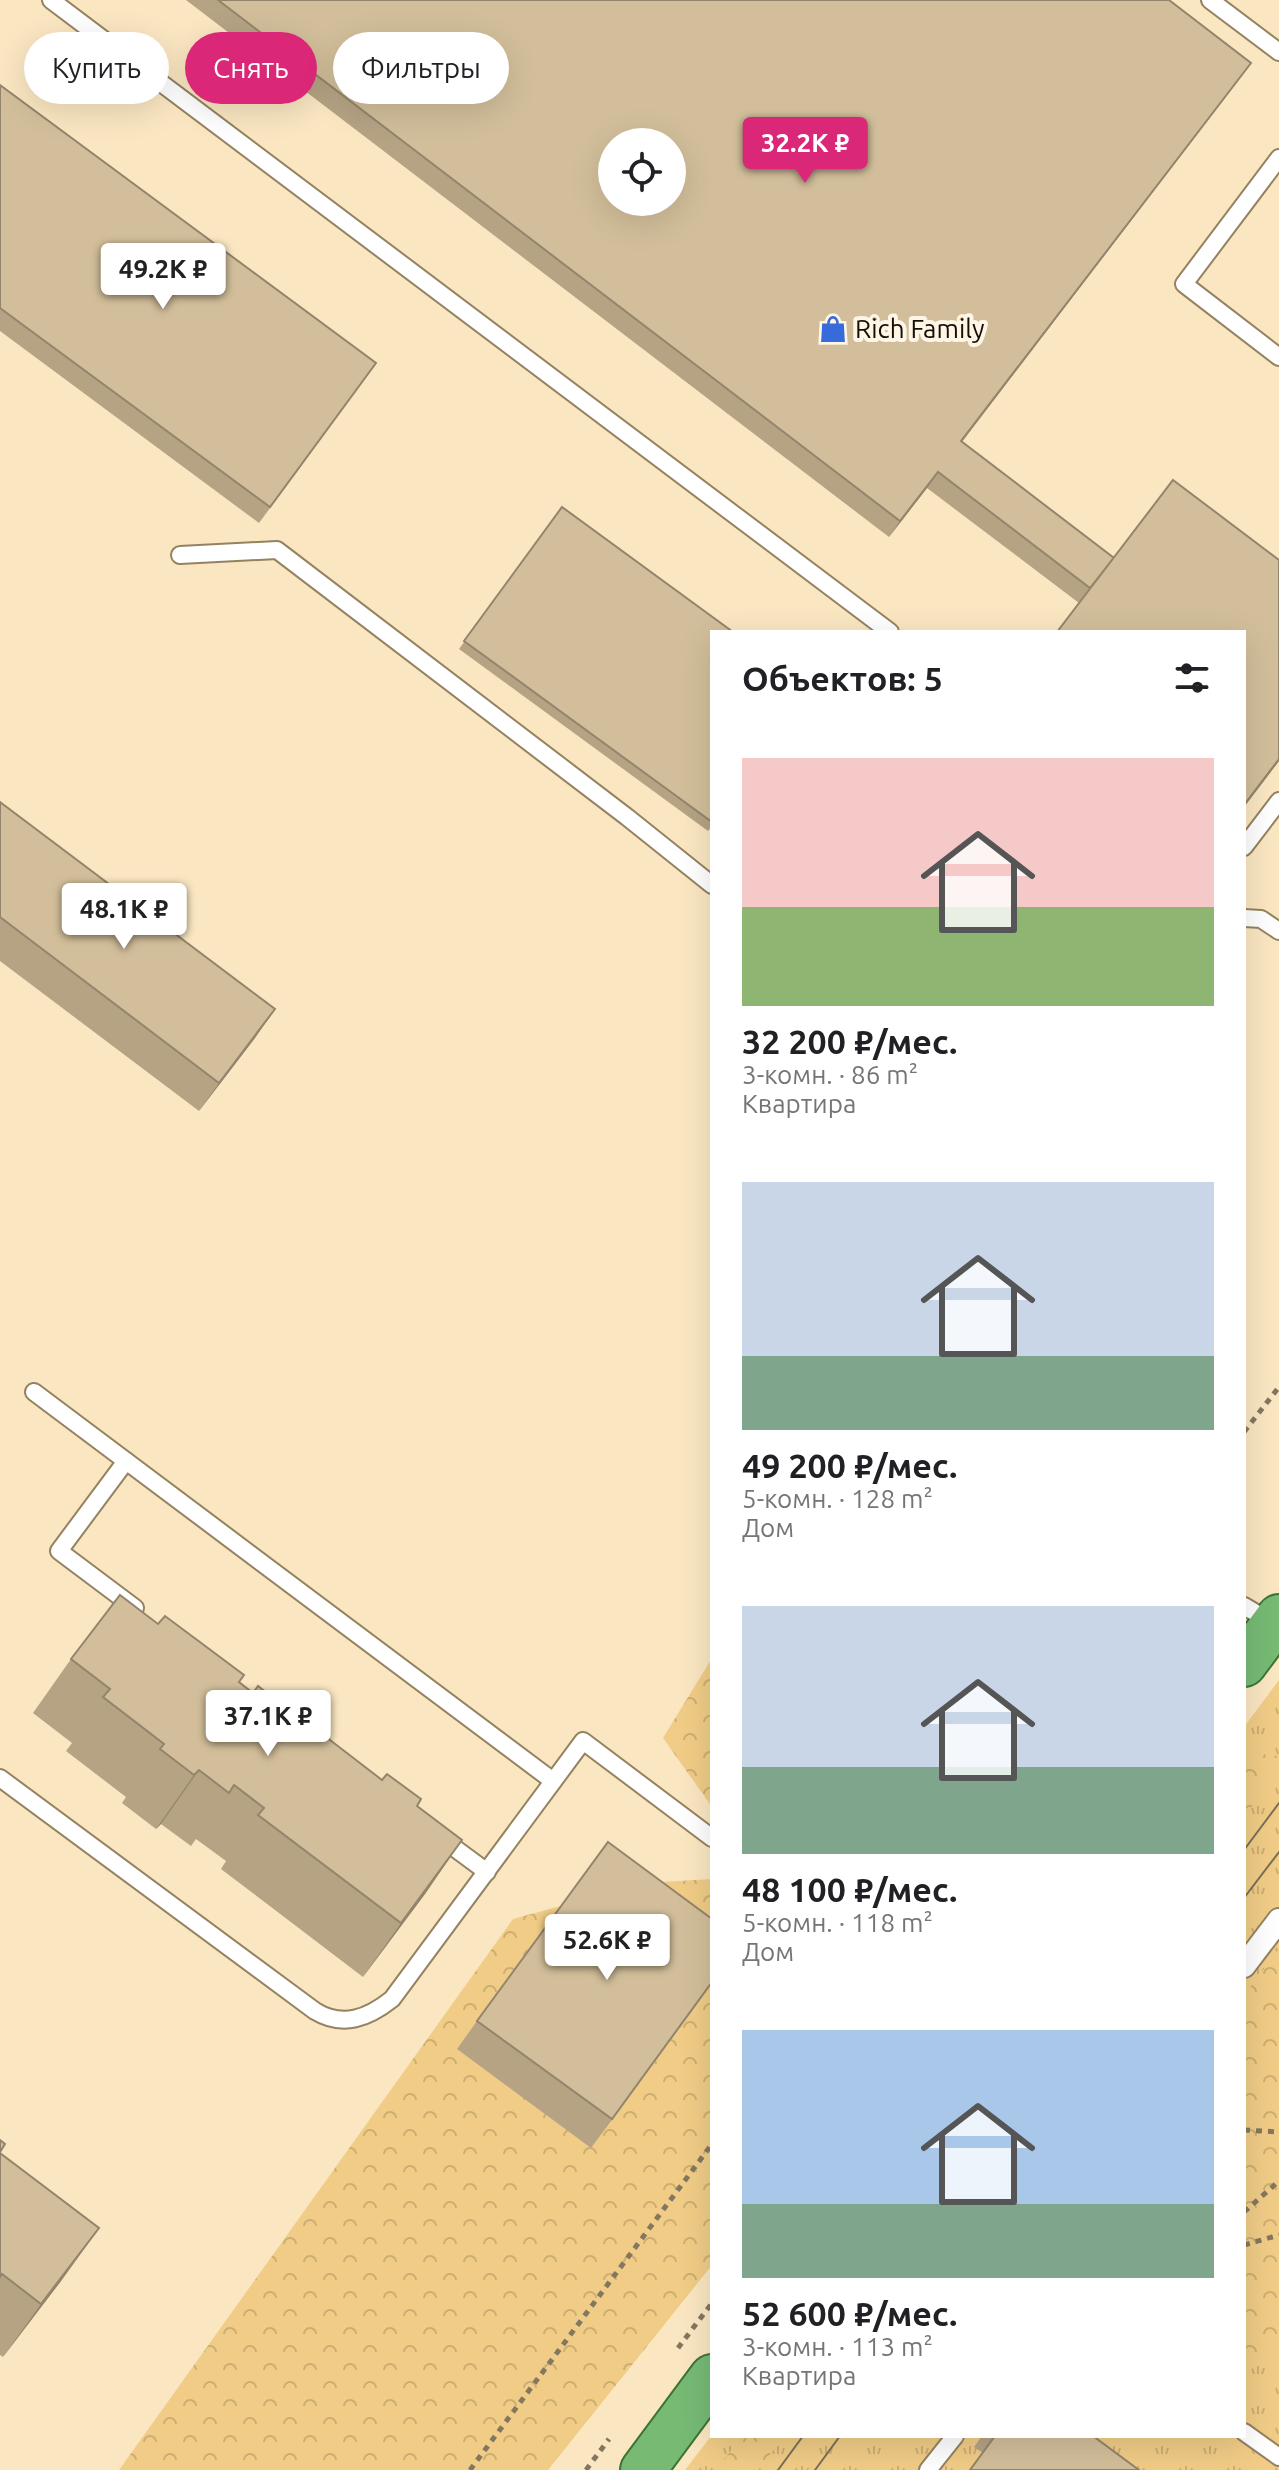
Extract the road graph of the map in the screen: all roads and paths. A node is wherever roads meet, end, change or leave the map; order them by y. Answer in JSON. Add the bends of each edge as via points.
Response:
{"nodes":[{"id":1,"x":51,"y":0,"type":"edge"},
{"id":2,"x":1210,"y":0,"type":"edge"},
{"id":3,"x":1279,"y":52,"type":"edge"},
{"id":4,"x":1279,"y":158,"type":"edge"},
{"id":5,"x":1279,"y":357,"type":"edge"},
{"id":6,"x":180,"y":555,"type":"dead end"},
{"id":7,"x":887,"y":630,"type":"edge"},
{"id":8,"x":1279,"y":801,"type":"edge"},
{"id":9,"x":1246,"y":844,"type":"edge"},
{"id":10,"x":710,"y":883,"type":"edge"},
{"id":11,"x":1246,"y":918,"type":"edge"},
{"id":12,"x":1279,"y":931,"type":"edge"},
{"id":13,"x":1279,"y":1387,"type":"edge"},
{"id":14,"x":34,"y":1392,"type":"dead end"},
{"id":15,"x":1246,"y":1429,"type":"edge"},
{"id":16,"x":126,"y":1461,"type":"junction"},
{"id":17,"x":1266,"y":1615,"type":"edge"},
{"id":18,"x":147,"y":1617,"type":"edge"},
{"id":19,"x":1246,"y":1660,"type":"edge"},
{"id":20,"x":0,"y":1778,"type":"edge"},
{"id":21,"x":553,"y":1781,"type":"junction"},
{"id":22,"x":424,"y":1825,"type":"edge"},
{"id":23,"x":710,"y":1836,"type":"edge"},
{"id":24,"x":487,"y":1872,"type":"junction"},
{"id":25,"x":1279,"y":1920,"type":"edge"},
{"id":26,"x":1246,"y":1963,"type":"edge"},
{"id":27,"x":1246,"y":2130,"type":"edge"},
{"id":28,"x":1279,"y":2132,"type":"edge"},
{"id":29,"x":710,"y":2147,"type":"edge"},
{"id":30,"x":1279,"y":2181,"type":"edge"},
{"id":31,"x":1246,"y":2210,"type":"edge"},
{"id":32,"x":1279,"y":2235,"type":"edge"},
{"id":33,"x":1246,"y":2244,"type":"edge"},
{"id":34,"x":710,"y":2380,"type":"edge"},
{"id":35,"x":1246,"y":2433,"type":"edge"},
{"id":36,"x":953,"y":2438,"type":"edge"},
{"id":37,"x":1279,"y":2457,"type":"edge"},
{"id":38,"x":470,"y":2470,"type":"edge"},
{"id":39,"x":643,"y":2470,"type":"edge"},
{"id":40,"x":928,"y":2470,"type":"edge"}],
"edges":[{"from":1,"to":7,"type":"lane"},
{"from":2,"to":3,"type":"lane"},
{"from":4,"to":5,"type":"lane","via":[[1184,284]]},
{"from":6,"to":10,"type":"lane","via":[[277,550]]},
{"from":8,"to":9,"type":"lane"},
{"from":11,"to":12,"type":"lane","via":[[1261,919]]},
{"from":13,"to":15,"type":"path"},
{"from":14,"to":16,"type":"lane"},
{"from":16,"to":18,"type":"lane","via":[[59,1551]]},
{"from":16,"to":21,"type":"lane"},
{"from":17,"to":19,"type":"highway"},
{"from":20,"to":24,"type":"lane","via":[[315,2011],[344,2020],[375,2012],[392,1999]]},
{"from":21,"to":23,"type":"lane","via":[[583,1741]]},
{"from":21,"to":24,"type":"lane"},
{"from":22,"to":24,"type":"lane"},
{"from":25,"to":26,"type":"street"},
{"from":27,"to":28,"type":"path"},
{"from":29,"to":38,"type":"path"},
{"from":30,"to":31,"type":"path"},
{"from":32,"to":33,"type":"path"},
{"from":34,"to":39,"type":"highway"},
{"from":35,"to":37,"type":"lane"},
{"from":36,"to":40,"type":"lane"}]}
